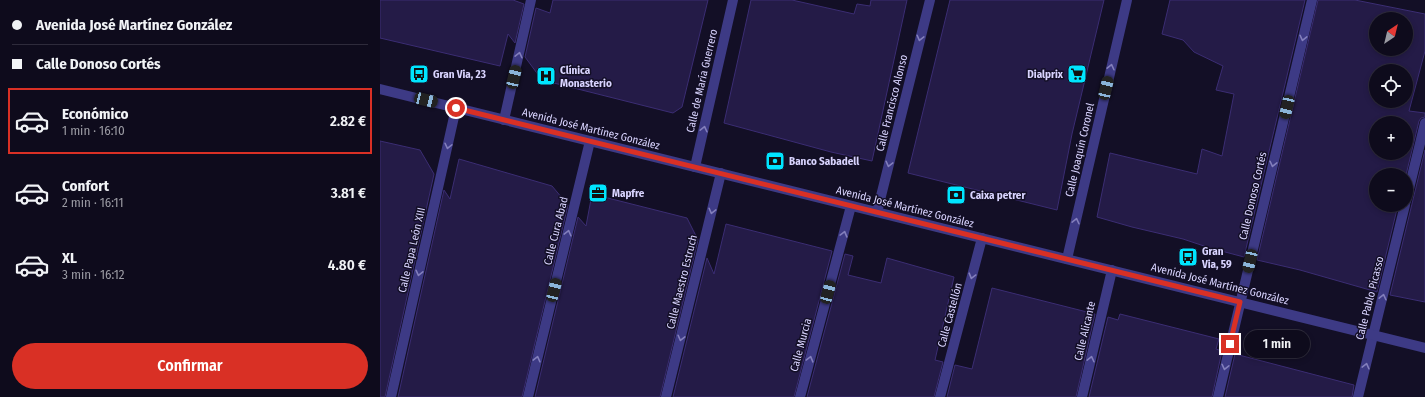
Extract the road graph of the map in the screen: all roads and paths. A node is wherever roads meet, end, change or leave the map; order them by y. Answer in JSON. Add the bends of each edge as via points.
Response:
{"nodes":[{"id":1,"x":531,"y":0,"type":"edge"},
{"id":2,"x":733,"y":0,"type":"edge"},
{"id":3,"x":930,"y":0,"type":"edge"},
{"id":4,"x":1126,"y":0,"type":"edge"},
{"id":5,"x":1312,"y":0,"type":"edge"},
{"id":6,"x":380,"y":89,"type":"edge"},
{"id":7,"x":456,"y":108,"type":"junction"},
{"id":8,"x":504,"y":120,"type":"junction"},
{"id":9,"x":1425,"y":123,"type":"edge"},
{"id":10,"x":590,"y":141,"type":"junction"},
{"id":11,"x":695,"y":167,"type":"junction"},
{"id":12,"x":1413,"y":172,"type":"edge"},
{"id":13,"x":721,"y":174,"type":"junction"},
{"id":14,"x":851,"y":206,"type":"junction"},
{"id":15,"x":877,"y":212,"type":"junction"},
{"id":16,"x":1403,"y":212,"type":"edge"},
{"id":17,"x":982,"y":238,"type":"junction"},
{"id":18,"x":1067,"y":259,"type":"junction"},
{"id":19,"x":1112,"y":270,"type":"junction"},
{"id":20,"x":1240,"y":302,"type":"junction"},
{"id":21,"x":1374,"y":335,"type":"junction"},
{"id":22,"x":1425,"y":348,"type":"edge"},
{"id":23,"x":391,"y":397,"type":"edge"},
{"id":24,"x":528,"y":397,"type":"edge"},
{"id":25,"x":666,"y":397,"type":"edge"},
{"id":26,"x":800,"y":397,"type":"edge"},
{"id":27,"x":940,"y":397,"type":"edge"},
{"id":28,"x":1082,"y":397,"type":"edge"},
{"id":29,"x":1218,"y":397,"type":"edge"},
{"id":30,"x":1358,"y":397,"type":"edge"}],
"edges":[{"from":8,"to":1,"type":"street","one_way":true},
{"from":11,"to":2,"type":"street","name":"Calle de María Guerrero","one_way":true},
{"from":3,"to":15,"type":"street","name":"Calle Francisco Alonso","one_way":true},
{"from":18,"to":4,"type":"street","name":"Calle Joaquín Coronel","one_way":true},
{"from":5,"to":20,"type":"street","name":"Calle Donoso Cortés","one_way":true},
{"from":6,"to":7,"type":"street","name":"Avenida José Martínez González"},
{"from":7,"to":8,"type":"street","name":"Avenida José Martínez González"},
{"from":7,"to":23,"type":"street","name":"Calle Papa León XIII","one_way":true},
{"from":8,"to":10,"type":"street","name":"Avenida José Martínez González"},
{"from":9,"to":12,"type":"street"},
{"from":10,"to":11,"type":"street","name":"Avenida José Martínez González"},
{"from":24,"to":10,"type":"street","name":"Calle Cura Abad","one_way":true},
{"from":11,"to":13,"type":"street","name":"Avenida José Martínez González"},
{"from":13,"to":14,"type":"street","name":"Avenida José Martínez González"},
{"from":13,"to":25,"type":"street","name":"Calle Maestro Estruch","one_way":true},
{"from":14,"to":15,"type":"street","name":"Avenida José Martínez González"},
{"from":26,"to":14,"type":"street","name":"Calle Murcia","one_way":true},
{"from":15,"to":17,"type":"street","name":"Avenida José Martínez González"},
{"from":21,"to":16,"type":"street","name":"Calle Pablo Picasso","one_way":true},
{"from":17,"to":18,"type":"street","name":"Avenida José Martínez González"},
{"from":17,"to":27,"type":"street","name":"Calle Castellón","one_way":true},
{"from":18,"to":19,"type":"street","name":"Avenida José Martínez González"},
{"from":19,"to":20,"type":"street","name":"Avenida José Martínez González"},
{"from":28,"to":19,"type":"street","name":"Calle Alicante","one_way":true},
{"from":20,"to":21,"type":"street","name":"Avenida José Martínez González"},
{"from":20,"to":29,"type":"street","name":"Calle Donoso Cortés","one_way":true},
{"from":21,"to":22,"type":"street","name":"Avenida José Martínez González"},
{"from":30,"to":21,"type":"street","name":"Calle Pablo Picasso","one_way":true}]}
